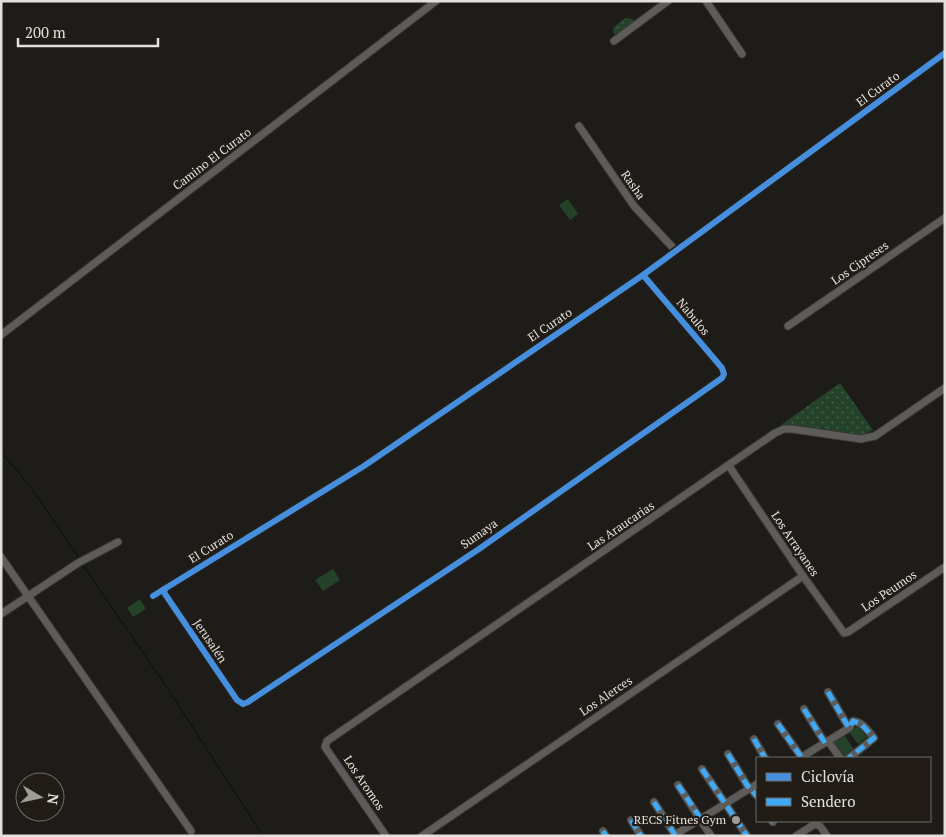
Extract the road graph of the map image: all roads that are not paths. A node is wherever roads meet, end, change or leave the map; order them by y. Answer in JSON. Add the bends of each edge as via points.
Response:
{"nodes":[{"id":1,"x":436,"y":1,"type":"edge"},
{"id":2,"x":668,"y":1,"type":"edge"},
{"id":3,"x":706,"y":1,"type":"edge"},
{"id":4,"x":614,"y":41,"type":"dead end"},
{"id":5,"x":742,"y":54,"type":"dead end"},
{"id":6,"x":945,"y":54,"type":"edge"},
{"id":7,"x":579,"y":126,"type":"dead end"},
{"id":8,"x":945,"y":218,"type":"edge"},
{"id":9,"x":676,"y":251,"type":"junction"},
{"id":10,"x":643,"y":275,"type":"junction"},
{"id":11,"x":788,"y":326,"type":"dead end"},
{"id":12,"x":1,"y":335,"type":"edge"},
{"id":13,"x":724,"y":374,"type":"joint"},
{"id":14,"x":945,"y":388,"type":"edge"},
{"id":15,"x":729,"y":466,"type":"junction"},
{"id":16,"x":118,"y":542,"type":"dead end"},
{"id":17,"x":1,"y":557,"type":"edge"},
{"id":18,"x":945,"y":567,"type":"edge"},
{"id":19,"x":803,"y":576,"type":"junction"},
{"id":20,"x":164,"y":589,"type":"junction"},
{"id":21,"x":28,"y":595,"type":"junction"},
{"id":22,"x":153,"y":596,"type":"dead end"},
{"id":23,"x":1,"y":614,"type":"edge"},
{"id":24,"x":845,"y":633,"type":"joint"},
{"id":25,"x":828,"y":692,"type":"dead end"},
{"id":26,"x":241,"y":703,"type":"joint"},
{"id":27,"x":804,"y":709,"type":"dead end"},
{"id":28,"x":778,"y":724,"type":"dead end"},
{"id":29,"x":850,"y":728,"type":"junction"},
{"id":30,"x":754,"y":739,"type":"dead end"},
{"id":31,"x":826,"y":742,"type":"junction"},
{"id":32,"x":325,"y":743,"type":"joint"},
{"id":33,"x":728,"y":754,"type":"dead end"},
{"id":34,"x":764,"y":757,"type":"edge"},
{"id":35,"x":800,"y":757,"type":"edge"},
{"id":36,"x":803,"y":757,"type":"edge"},
{"id":37,"x":839,"y":757,"type":"edge"},
{"id":38,"x":851,"y":757,"type":"edge"},
{"id":39,"x":702,"y":770,"type":"dead end"},
{"id":40,"x":678,"y":785,"type":"dead end"},
{"id":41,"x":754,"y":786,"type":"edge"},
{"id":42,"x":654,"y":802,"type":"dead end"},
{"id":43,"x":726,"y":804,"type":"junction"},
{"id":44,"x":700,"y":819,"type":"junction"},
{"id":45,"x":631,"y":820,"type":"dead end"},
{"id":46,"x":191,"y":831,"type":"dead end"},
{"id":47,"x":674,"y":835,"type":"edge"},
{"id":48,"x":386,"y":836,"type":"edge"},
{"id":49,"x":422,"y":836,"type":"edge"},
{"id":50,"x":641,"y":836,"type":"edge"},
{"id":51,"x":711,"y":836,"type":"edge"},
{"id":52,"x":747,"y":836,"type":"edge"},
{"id":53,"x":796,"y":836,"type":"edge"},
{"id":54,"x":827,"y":836,"type":"edge"}],
"edges":[{"from":1,"to":12,"type":"street","name":"Camino El Curato"},
{"from":2,"to":4,"type":"street"},
{"from":3,"to":5,"type":"street"},
{"from":6,"to":9,"type":"street","name":"El Curato"},
{"from":7,"to":9,"type":"street","name":"Rasha","via":[[634,206]]},
{"from":8,"to":11,"type":"street","name":"Los Cipreses"},
{"from":9,"to":10,"type":"street","name":"El Curato"},
{"from":10,"to":13,"type":"street","name":"Nabulos"},
{"from":10,"to":20,"type":"street","name":"El Curato","via":[[364,466]]},
{"from":13,"to":26,"type":"street","name":"Sumaya","via":[[720,380],[479,549],[248,702]]},
{"from":14,"to":15,"type":"street","name":"Las Araucarias","via":[[875,436],[861,439],[784,429]]},
{"from":15,"to":19,"type":"street","name":"Los Arrayanes"},
{"from":15,"to":32,"type":"street","name":"Las Araucarias"},
{"from":16,"to":21,"type":"street"},
{"from":17,"to":21,"type":"street"},
{"from":18,"to":24,"type":"street","name":"Los Peumos"},
{"from":19,"to":24,"type":"street","name":"Los Arrayanes"},
{"from":19,"to":49,"type":"street","name":"Los Alerces"},
{"from":20,"to":22,"type":"street","name":"El Curato"},
{"from":20,"to":26,"type":"street","name":"Jerusalén"},
{"from":21,"to":23,"type":"street"},
{"from":21,"to":46,"type":"street"},
{"from":25,"to":29,"type":"street"},
{"from":27,"to":31,"type":"street"},
{"from":28,"to":35,"type":"street"},
{"from":29,"to":31,"type":"street"},
{"from":29,"to":38,"type":"street","via":[[853,721],[859,722],[874,738]]},
{"from":30,"to":34,"type":"street"},
{"from":31,"to":36,"type":"street"},
{"from":31,"to":37,"type":"street"},
{"from":32,"to":48,"type":"street","name":"Los Aromos"},
{"from":33,"to":41,"type":"street"},
{"from":39,"to":43,"type":"street"},
{"from":40,"to":44,"type":"street"},
{"from":41,"to":43,"type":"street"},
{"from":42,"to":47,"type":"street"},
{"from":43,"to":44,"type":"street"},
{"from":43,"to":52,"type":"street"},
{"from":44,"to":47,"type":"street"},
{"from":44,"to":51,"type":"street"},
{"from":45,"to":50,"type":"street"},
{"from":53,"to":54,"type":"street","via":[[815,824]]}]}
